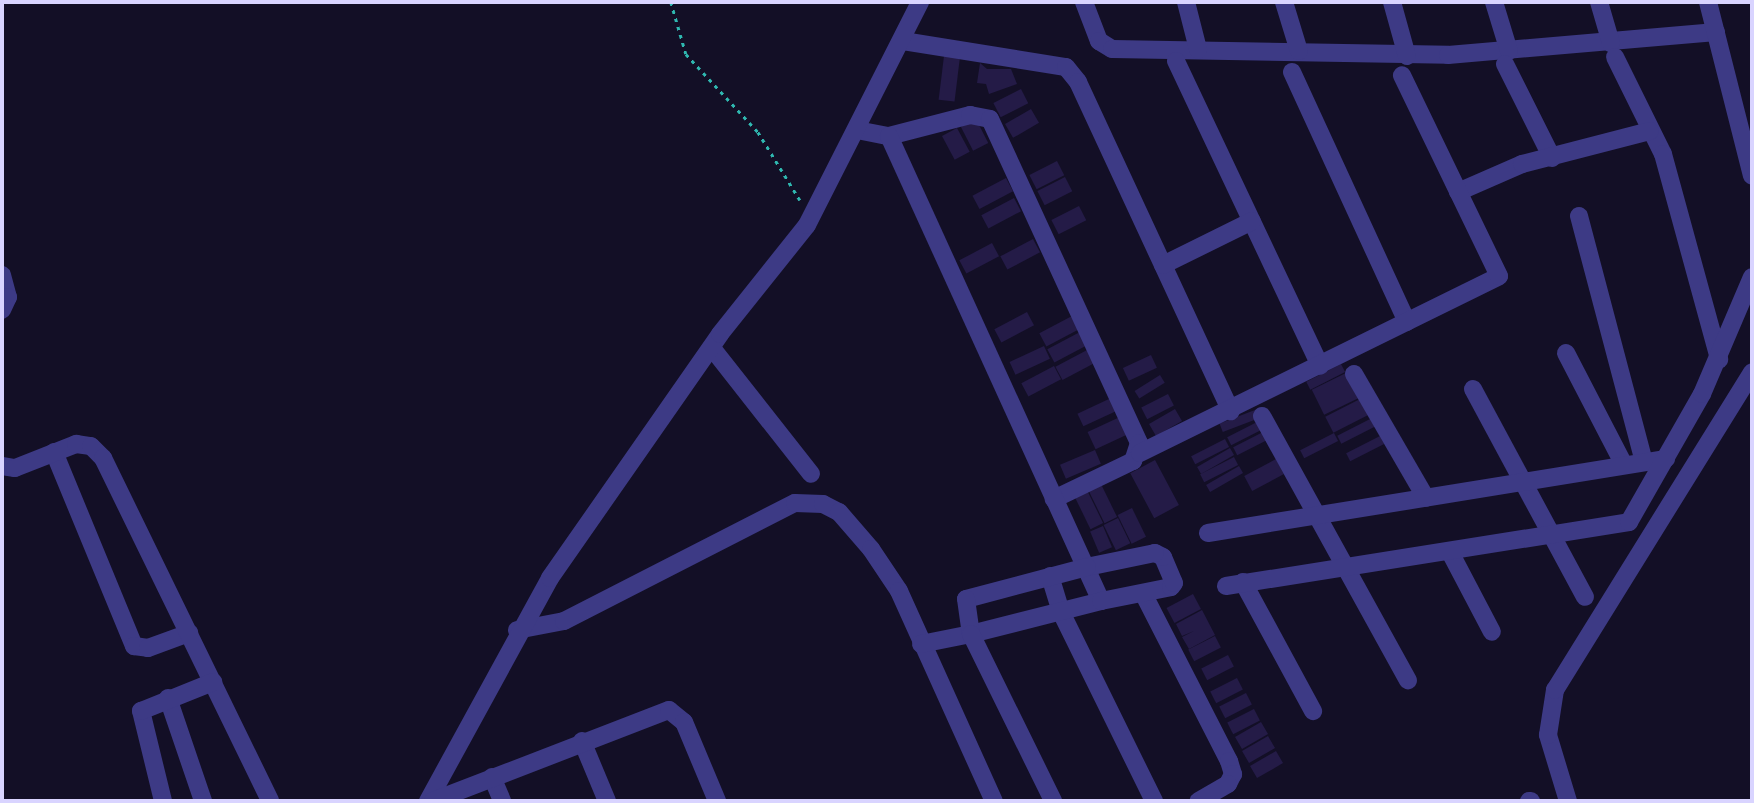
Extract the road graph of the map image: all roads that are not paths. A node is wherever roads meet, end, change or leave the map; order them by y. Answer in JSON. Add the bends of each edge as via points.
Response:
{"nodes":[{"id":1,"x":920,"y":2,"type":"edge"},
{"id":2,"x":1084,"y":2,"type":"edge"},
{"id":3,"x":1186,"y":2,"type":"edge"},
{"id":4,"x":1284,"y":2,"type":"edge"},
{"id":5,"x":1392,"y":2,"type":"edge"},
{"id":6,"x":1494,"y":2,"type":"edge"},
{"id":7,"x":1599,"y":2,"type":"edge"},
{"id":8,"x":1707,"y":2,"type":"edge"},
{"id":9,"x":1716,"y":32,"type":"junction"},
{"id":10,"x":903,"y":41,"type":"junction"},
{"id":11,"x":1198,"y":49,"type":"junction"},
{"id":12,"x":1613,"y":50,"type":"junction"},
{"id":13,"x":1298,"y":51,"type":"junction"},
{"id":14,"x":1407,"y":55,"type":"junction"},
{"id":15,"x":1507,"y":58,"type":"junction"},
{"id":16,"x":1176,"y":61,"type":"dead end"},
{"id":17,"x":1293,"y":72,"type":"dead end"},
{"id":18,"x":1402,"y":75,"type":"dead end"},
{"id":19,"x":857,"y":130,"type":"junction"},
{"id":20,"x":1650,"y":131,"type":"junction"},
{"id":21,"x":889,"y":136,"type":"junction"},
{"id":22,"x":1552,"y":158,"type":"junction"},
{"id":23,"x":1752,"y":176,"type":"edge"},
{"id":24,"x":1458,"y":192,"type":"junction"},
{"id":25,"x":1579,"y":216,"type":"dead end"},
{"id":26,"x":1252,"y":221,"type":"junction"},
{"id":27,"x":1163,"y":265,"type":"junction"},
{"id":28,"x":2,"y":275,"type":"edge"},
{"id":29,"x":1752,"y":277,"type":"edge"},
{"id":30,"x":2,"y":310,"type":"edge"},
{"id":31,"x":1407,"y":322,"type":"junction"},
{"id":32,"x":712,"y":348,"type":"junction"},
{"id":33,"x":1566,"y":353,"type":"dead end"},
{"id":34,"x":1719,"y":359,"type":"junction"},
{"id":35,"x":1320,"y":366,"type":"junction"},
{"id":36,"x":1752,"y":372,"type":"edge"},
{"id":37,"x":1354,"y":374,"type":"dead end"},
{"id":38,"x":1473,"y":389,"type":"dead end"},
{"id":39,"x":1231,"y":411,"type":"junction"},
{"id":40,"x":1262,"y":416,"type":"dead end"},
{"id":41,"x":54,"y":452,"type":"junction"},
{"id":42,"x":1140,"y":453,"type":"junction"},
{"id":43,"x":1666,"y":459,"type":"junction"},
{"id":44,"x":1644,"y":462,"type":"junction"},
{"id":45,"x":1624,"y":465,"type":"junction"},
{"id":46,"x":2,"y":466,"type":"edge"},
{"id":47,"x":811,"y":474,"type":"dead end"},
{"id":48,"x":1524,"y":482,"type":"junction"},
{"id":49,"x":1426,"y":498,"type":"junction"},
{"id":50,"x":1054,"y":499,"type":"junction"},
{"id":51,"x":1320,"y":516,"type":"junction"},
{"id":52,"x":1208,"y":533,"type":"dead end"},
{"id":53,"x":1550,"y":533,"type":"junction"},
{"id":54,"x":1450,"y":552,"type":"junction"},
{"id":55,"x":1344,"y":566,"type":"junction"},
{"id":56,"x":1087,"y":567,"type":"junction"},
{"id":57,"x":1050,"y":576,"type":"junction"},
{"id":58,"x":1144,"y":595,"type":"junction"},
{"id":59,"x":1586,"y":597,"type":"dead end"},
{"id":60,"x":1101,"y":601,"type":"junction"},
{"id":61,"x":1061,"y":612,"type":"junction"},
{"id":62,"x":517,"y":630,"type":"junction"},
{"id":63,"x":1492,"y":632,"type":"dead end"},
{"id":64,"x":190,"y":633,"type":"junction"},
{"id":65,"x":971,"y":634,"type":"junction"},
{"id":66,"x":921,"y":643,"type":"junction"},
{"id":67,"x":1408,"y":680,"type":"dead end"},
{"id":68,"x":213,"y":682,"type":"junction"},
{"id":69,"x":169,"y":698,"type":"junction"},
{"id":70,"x":1313,"y":711,"type":"dead end"},
{"id":71,"x":582,"y":741,"type":"junction"},
{"id":72,"x":492,"y":777,"type":"junction"},
{"id":73,"x":163,"y":801,"type":"edge"},
{"id":74,"x":203,"y":801,"type":"edge"},
{"id":75,"x":270,"y":801,"type":"edge"},
{"id":76,"x":430,"y":801,"type":"edge"},
{"id":77,"x":502,"y":801,"type":"edge"},
{"id":78,"x":607,"y":801,"type":"edge"},
{"id":79,"x":717,"y":801,"type":"edge"},
{"id":80,"x":994,"y":801,"type":"edge"},
{"id":81,"x":1053,"y":801,"type":"edge"},
{"id":82,"x":1154,"y":801,"type":"edge"},
{"id":83,"x":1199,"y":801,"type":"edge"},
{"id":84,"x":1568,"y":801,"type":"edge"}],
"edges":[{"from":1,"to":10,"type":"street"},
{"from":2,"to":11,"type":"street","via":[[1104,45]]},
{"from":3,"to":11,"type":"street"},
{"from":4,"to":13,"type":"street"},
{"from":5,"to":14,"type":"street"},
{"from":6,"to":15,"type":"street"},
{"from":7,"to":12,"type":"street"},
{"from":8,"to":9,"type":"street"},
{"from":9,"to":12,"type":"street"},
{"from":9,"to":23,"type":"street"},
{"from":10,"to":19,"type":"street"},
{"from":10,"to":27,"type":"street","via":[[1066,68],[1078,82]]},
{"from":11,"to":13,"type":"street"},
{"from":12,"to":15,"type":"street"},
{"from":12,"to":20,"type":"street"},
{"from":13,"to":14,"type":"street"},
{"from":14,"to":15,"type":"street"},
{"from":15,"to":22,"type":"street"},
{"from":16,"to":26,"type":"street"},
{"from":17,"to":31,"type":"street"},
{"from":18,"to":24,"type":"street"},
{"from":19,"to":21,"type":"street"},
{"from":19,"to":32,"type":"street","via":[[811,218]]},
{"from":20,"to":22,"type":"street"},
{"from":20,"to":34,"type":"street","via":[[1664,154]]},
{"from":21,"to":42,"type":"street","via":[[970,115],[990,119]]},
{"from":21,"to":50,"type":"street"},
{"from":22,"to":24,"type":"street","via":[[1522,164]]},
{"from":24,"to":31,"type":"street","via":[[1499,276]]},
{"from":25,"to":44,"type":"street"},
{"from":26,"to":27,"type":"street"},
{"from":26,"to":35,"type":"street"},
{"from":27,"to":39,"type":"street"},
{"from":28,"to":30,"type":"street","via":[[8,297]]},
{"from":29,"to":34,"type":"street"},
{"from":31,"to":35,"type":"street"},
{"from":32,"to":47,"type":"street"},
{"from":32,"to":62,"type":"street"},
{"from":33,"to":45,"type":"street"},
{"from":34,"to":43,"type":"street"},
{"from":35,"to":39,"type":"street"},
{"from":36,"to":84,"type":"street","via":[[1555,690],[1548,735]]},
{"from":37,"to":49,"type":"street"},
{"from":38,"to":48,"type":"street"},
{"from":39,"to":42,"type":"street"},
{"from":40,"to":51,"type":"street"},
{"from":41,"to":46,"type":"street","via":[[15,468]]},
{"from":41,"to":64,"type":"street","via":[[76,444],[91,446],[103,458]]},
{"from":41,"to":64,"type":"street","via":[[134,646],[148,648]]},
{"from":42,"to":50,"type":"street"},
{"from":43,"to":44,"type":"street"},
{"from":43,"to":53,"type":"street","via":[[1629,522]]},
{"from":44,"to":45,"type":"street"},
{"from":45,"to":48,"type":"street"},
{"from":48,"to":49,"type":"street"},
{"from":48,"to":53,"type":"street"},
{"from":49,"to":51,"type":"street"},
{"from":50,"to":56,"type":"street"},
{"from":51,"to":52,"type":"street"},
{"from":51,"to":55,"type":"street"},
{"from":53,"to":54,"type":"street"},
{"from":53,"to":59,"type":"street"},
{"from":54,"to":55,"type":"street"},
{"from":54,"to":63,"type":"street"},
{"from":55,"to":67,"type":"street"},
{"from":55,"to":70,"type":"street","via":[[1234,584]]},
{"from":56,"to":57,"type":"street"},
{"from":56,"to":58,"type":"street","via":[[1160,554],[1173,586]]},
{"from":56,"to":60,"type":"street"},
{"from":57,"to":61,"type":"street"},
{"from":57,"to":65,"type":"street","via":[[974,594],[965,606]]},
{"from":58,"to":60,"type":"street"},
{"from":58,"to":83,"type":"street","via":[[1229,761],[1228,784]]},
{"from":60,"to":61,"type":"street"},
{"from":61,"to":65,"type":"street"},
{"from":61,"to":82,"type":"street"},
{"from":62,"to":66,"type":"street","via":[[564,621],[806,501],[839,512],[871,548],[899,591]]},
{"from":62,"to":76,"type":"street"},
{"from":64,"to":68,"type":"street"},
{"from":65,"to":66,"type":"street"},
{"from":65,"to":81,"type":"street"},
{"from":66,"to":80,"type":"street"},
{"from":68,"to":69,"type":"street"},
{"from":68,"to":75,"type":"street"},
{"from":69,"to":73,"type":"street","via":[[146,707],[140,717]]},
{"from":69,"to":74,"type":"street"},
{"from":71,"to":72,"type":"street"},
{"from":71,"to":78,"type":"street"},
{"from":71,"to":79,"type":"street","via":[[669,710],[684,722]]},
{"from":72,"to":76,"type":"street"},
{"from":72,"to":77,"type":"street"}]}
